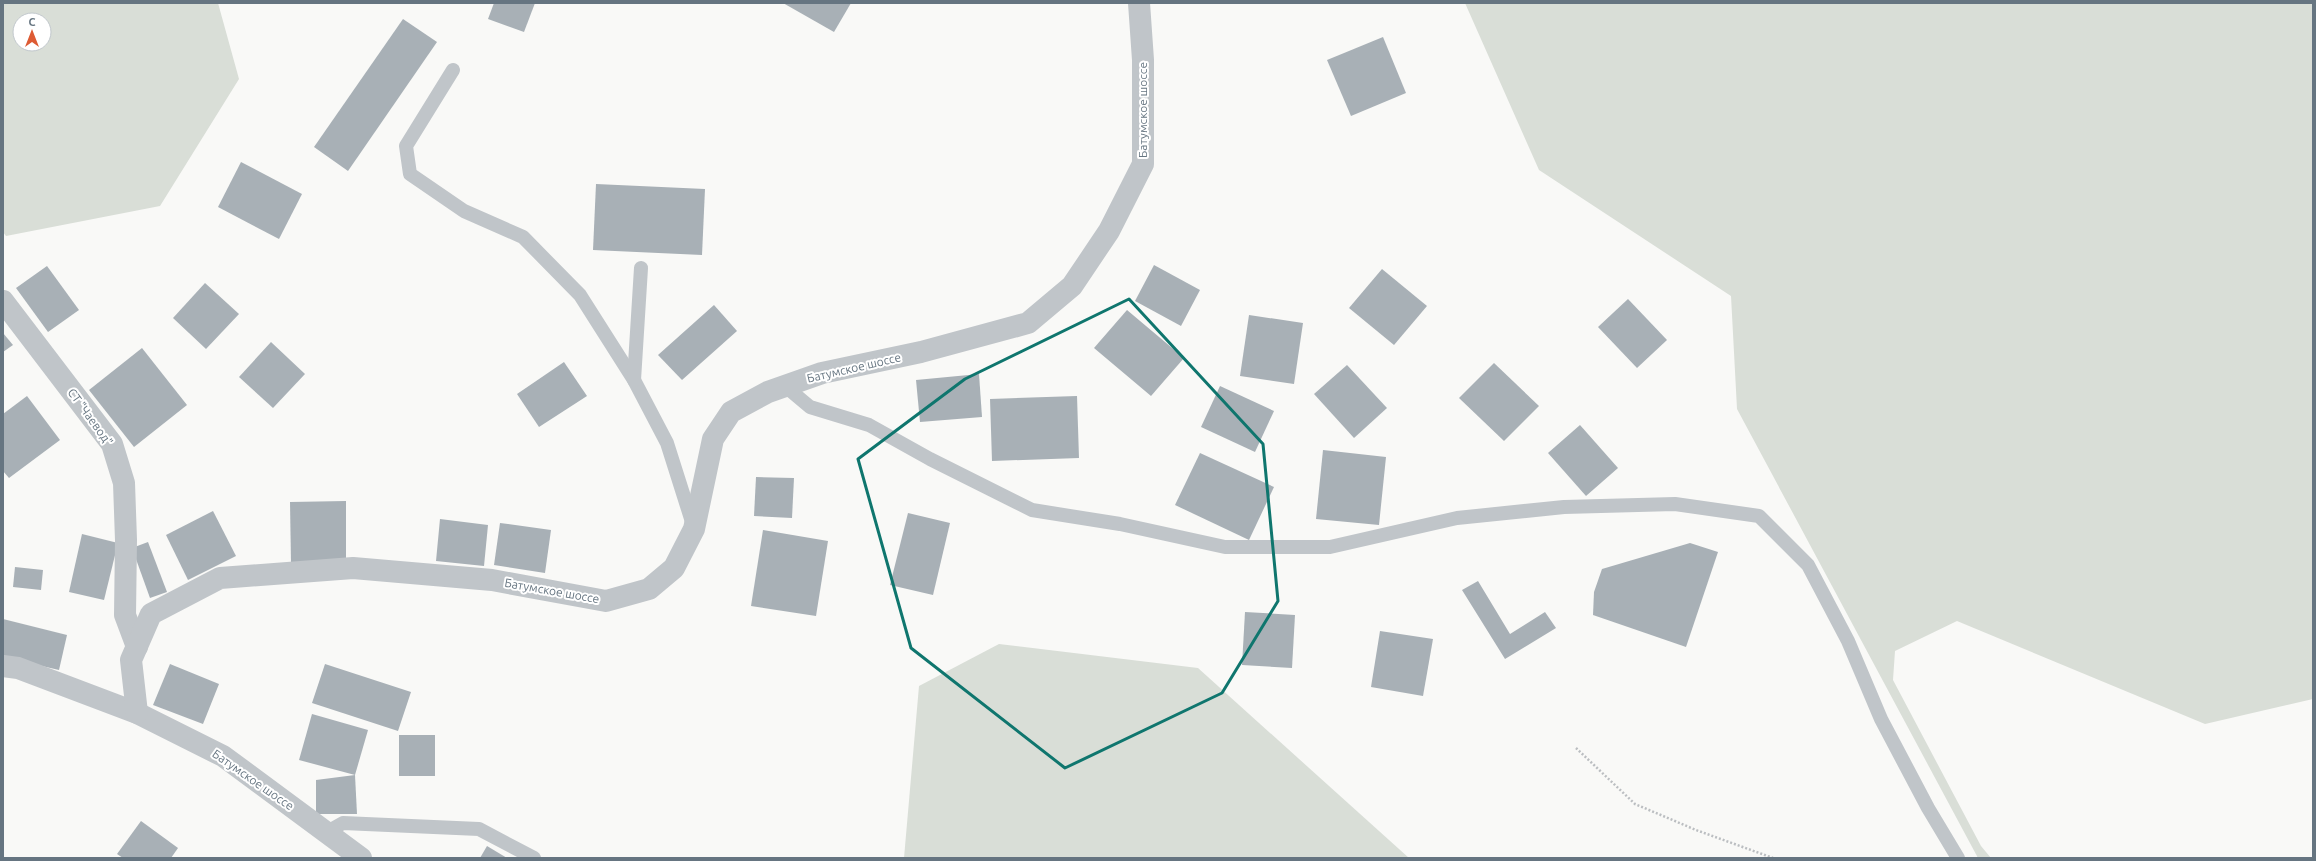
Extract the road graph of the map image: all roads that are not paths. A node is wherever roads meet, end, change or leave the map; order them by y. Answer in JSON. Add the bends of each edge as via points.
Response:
{"nodes":[{"id":1,"x":1139,"y":3,"type":"edge"},
{"id":2,"x":454,"y":70,"type":"dead end"},
{"id":3,"x":640,"y":268,"type":"dead end"},
{"id":4,"x":3,"y":301,"type":"edge"},
{"id":5,"x":634,"y":380,"type":"junction"},
{"id":6,"x":785,"y":386,"type":"junction"},
{"id":7,"x":694,"y":529,"type":"junction"},
{"id":8,"x":137,"y":647,"type":"junction"},
{"id":9,"x":3,"y":666,"type":"edge"},
{"id":10,"x":137,"y":713,"type":"junction"},
{"id":11,"x":327,"y":832,"type":"junction"},
{"id":12,"x":361,"y":858,"type":"edge"},
{"id":13,"x":534,"y":858,"type":"edge"},
{"id":14,"x":1958,"y":858,"type":"edge"}],
"edges":[{"from":1,"to":6,"type":"street","name":"Батумское шоссе","via":[[1143,60],[1143,164],[1110,231],[1072,286],[1028,323],[921,352],[822,373]]},
{"from":2,"to":5,"type":"lane","via":[[406,146],[410,174],[464,211],[523,238],[580,295]]},
{"from":3,"to":5,"type":"lane"},
{"from":4,"to":8,"type":"street","name":"СТ \"Чаевод\"","via":[[112,444],[124,483],[125,614]]},
{"from":5,"to":7,"type":"lane","via":[[667,443]]},
{"from":6,"to":7,"type":"street","name":"Батумское шоссе","via":[[731,412],[713,439]]},
{"from":6,"to":14,"type":"lane","via":[[810,407],[869,425],[1032,510],[1120,524],[1225,547],[1330,547],[1457,518],[1564,507],[1675,504],[1759,516],[1808,565],[1848,641],[1881,719],[1928,808]]},
{"from":7,"to":8,"type":"street","name":"Батумское шоссе","via":[[674,568],[649,589],[606,600],[492,580],[353,568],[220,578],[151,614]]},
{"from":8,"to":10,"type":"street","name":"Батумское шоссе","via":[[131,660]]},
{"from":9,"to":10,"type":"street","name":"Батумское шоссе","via":[[18,668]]},
{"from":10,"to":11,"type":"street","name":"Батумское шоссе","via":[[223,756]]},
{"from":11,"to":12,"type":"street","name":"Батумское шоссе"},
{"from":11,"to":13,"type":"lane","via":[[343,823],[480,828]]}]}
